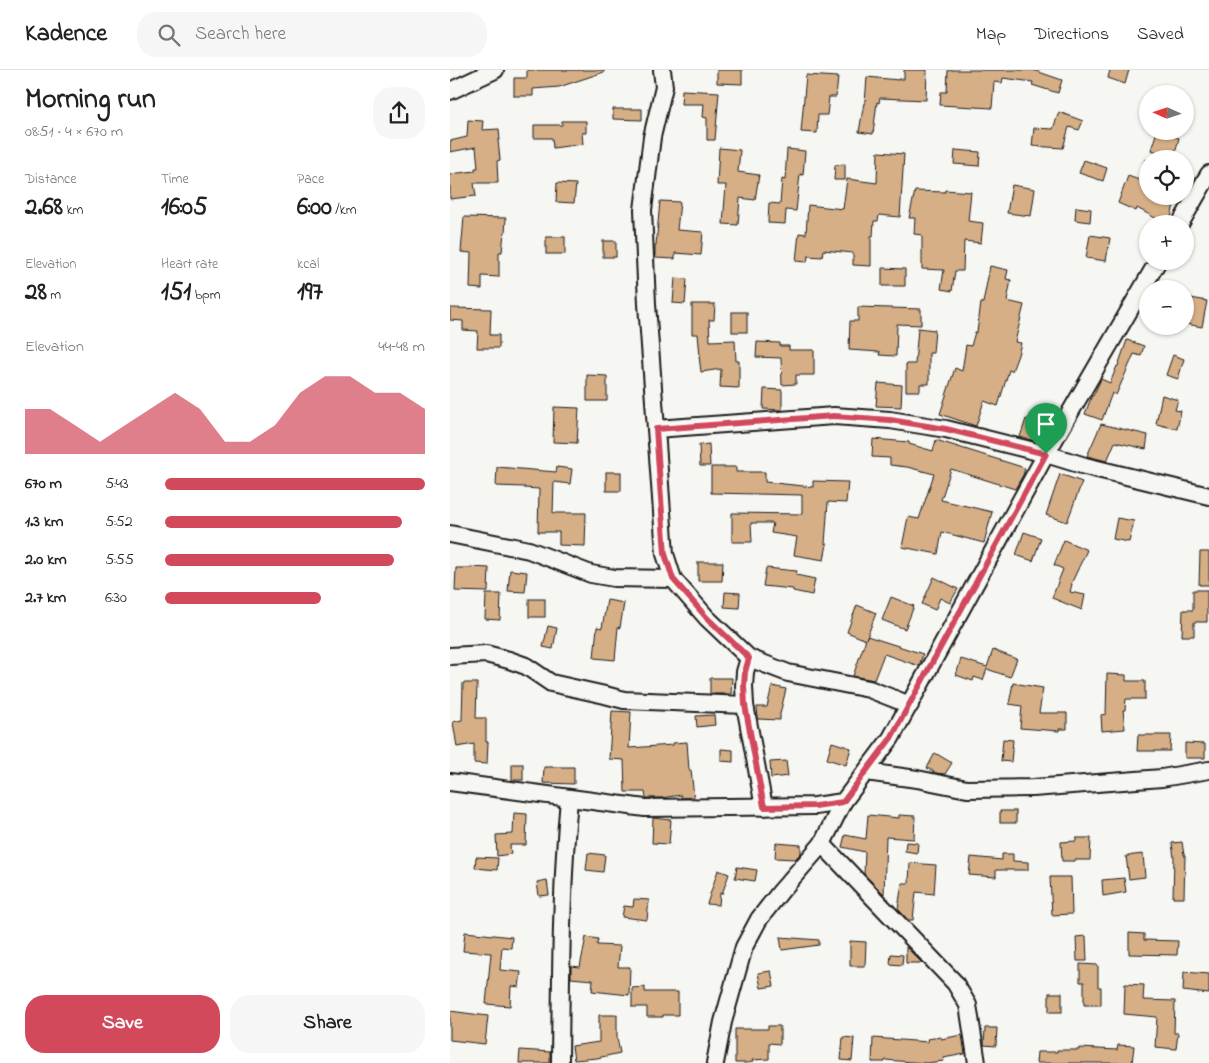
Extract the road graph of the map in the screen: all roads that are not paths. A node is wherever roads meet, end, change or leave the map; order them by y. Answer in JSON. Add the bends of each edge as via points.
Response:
{"nodes":[{"id":1,"x":662,"y":70,"type":"edge"},
{"id":2,"x":489,"y":71,"type":"edge"},
{"id":3,"x":450,"y":91,"type":"edge"},
{"id":4,"x":1209,"y":174,"type":"edge"},
{"id":5,"x":1185,"y":215,"type":"edge"},
{"id":6,"x":1153,"y":270,"type":"edge"},
{"id":7,"x":656,"y":429,"type":"junction"},
{"id":8,"x":1046,"y":454,"type":"junction"},
{"id":9,"x":1209,"y":496,"type":"edge"},
{"id":10,"x":450,"y":534,"type":"edge"},
{"id":11,"x":673,"y":579,"type":"junction"},
{"id":12,"x":450,"y":656,"type":"edge"},
{"id":13,"x":749,"y":658,"type":"junction"},
{"id":14,"x":745,"y":705,"type":"junction"},
{"id":15,"x":910,"y":705,"type":"junction"},
{"id":16,"x":1209,"y":770,"type":"edge"},
{"id":17,"x":866,"y":772,"type":"junction"},
{"id":18,"x":450,"y":782,"type":"edge"},
{"id":19,"x":570,"y":799,"type":"junction"},
{"id":20,"x":843,"y":802,"type":"junction"},
{"id":21,"x":764,"y":807,"type":"junction"},
{"id":22,"x":822,"y":844,"type":"junction"},
{"id":23,"x":560,"y":1063,"type":"edge"},
{"id":24,"x":715,"y":1063,"type":"edge"},
{"id":25,"x":977,"y":1063,"type":"edge"}],
"edges":[{"from":1,"to":7,"type":"street","via":[[664,87],[652,137],[643,210]]},
{"from":2,"to":3,"type":"street"},
{"from":4,"to":5,"type":"street"},
{"from":6,"to":8,"type":"street"},
{"from":7,"to":8,"type":"street","via":[[834,416],[946,429]]},
{"from":7,"to":11,"type":"street","via":[[665,554]]},
{"from":8,"to":9,"type":"street"},
{"from":8,"to":15,"type":"street"},
{"from":10,"to":11,"type":"street","via":[[528,550],[591,574],[614,578]]},
{"from":11,"to":13,"type":"street","via":[[707,618]]},
{"from":12,"to":14,"type":"street","via":[[486,654],[526,666],[551,683],[624,700]]},
{"from":13,"to":14,"type":"street","via":[[745,672]]},
{"from":13,"to":15,"type":"street","via":[[788,673],[870,689]]},
{"from":14,"to":21,"type":"street"},
{"from":15,"to":17,"type":"street"},
{"from":16,"to":17,"type":"street","via":[[1162,778],[1043,788],[967,789]]},
{"from":17,"to":20,"type":"street"},
{"from":18,"to":19,"type":"street"},
{"from":19,"to":21,"type":"street","via":[[645,808]]},
{"from":19,"to":23,"type":"street","via":[[562,900]]},
{"from":20,"to":21,"type":"street"},
{"from":20,"to":22,"type":"street"},
{"from":22,"to":24,"type":"street","via":[[759,919],[744,947]]},
{"from":22,"to":25,"type":"street","via":[[955,983],[968,1005]]}]}
